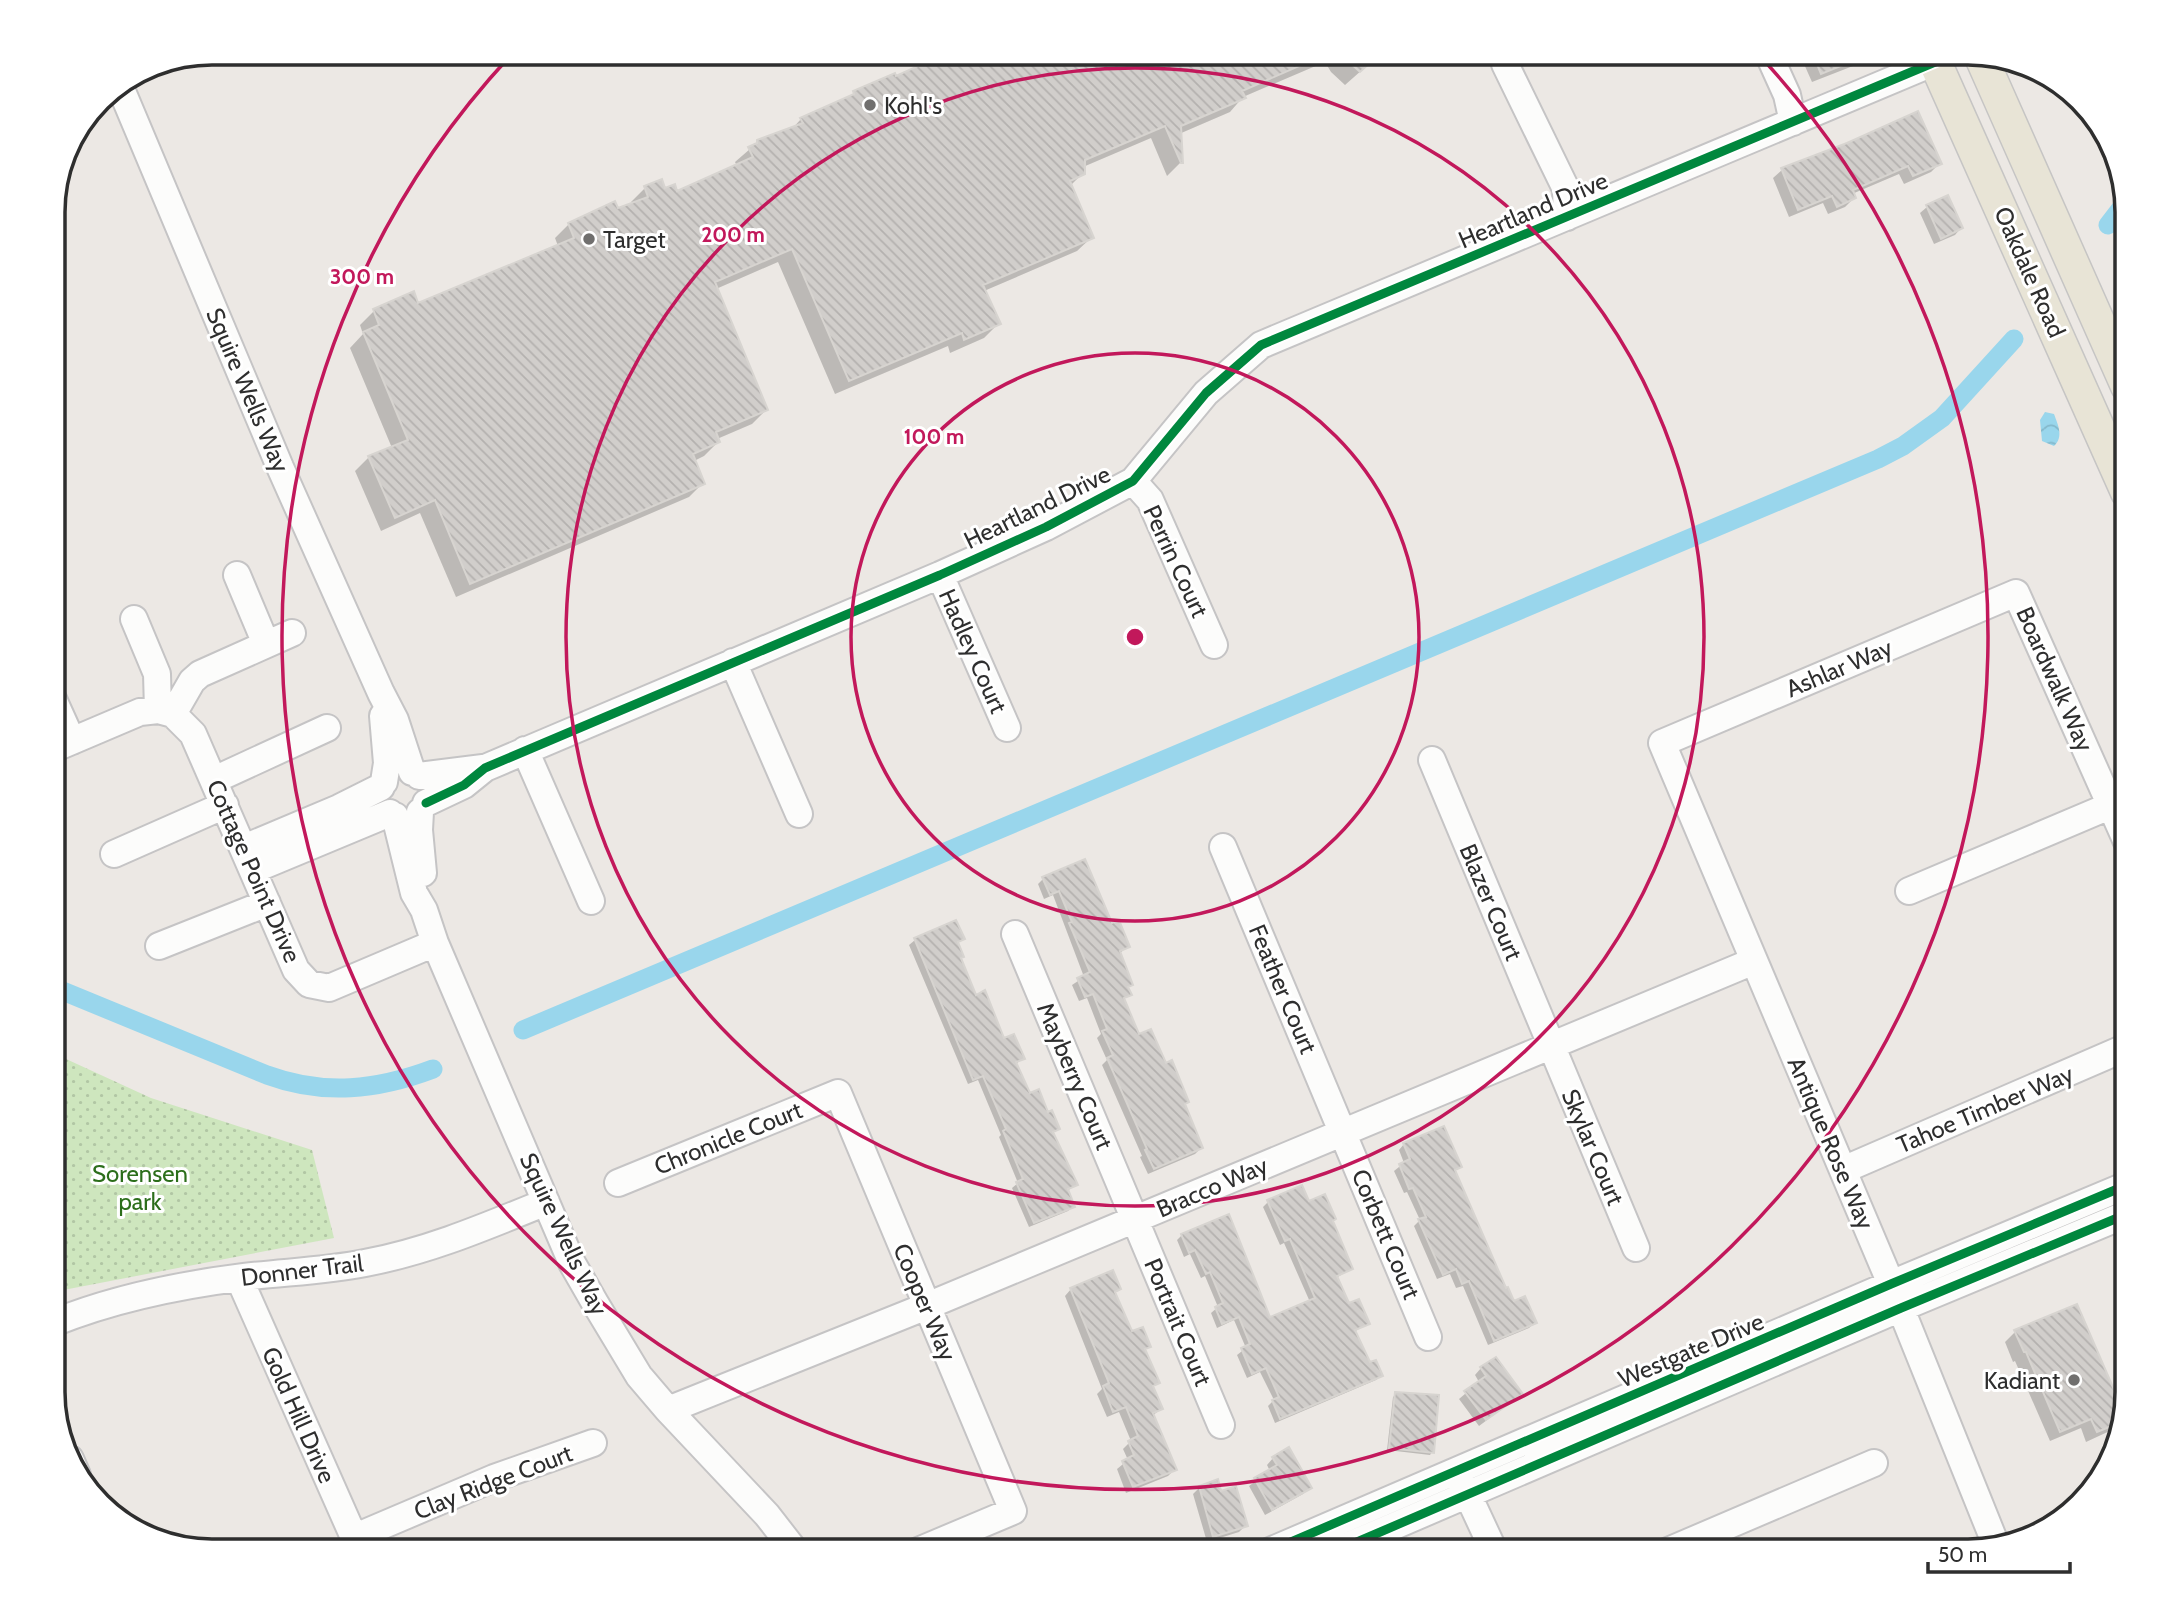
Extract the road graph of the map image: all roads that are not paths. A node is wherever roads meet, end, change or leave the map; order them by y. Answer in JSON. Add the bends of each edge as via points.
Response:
{"nodes":[{"id":1,"x":1505,"y":65,"type":"edge"},
{"id":2,"x":1774,"y":65,"type":"edge"},
{"id":3,"x":1916,"y":65,"type":"edge"},
{"id":4,"x":1937,"y":65,"type":"edge"},
{"id":5,"x":1985,"y":66,"type":"edge"},
{"id":6,"x":124,"y":94,"type":"edge"},
{"id":7,"x":1793,"y":122,"type":"junction"},
{"id":8,"x":1567,"y":217,"type":"junction"},
{"id":9,"x":2115,"y":359,"type":"edge"},
{"id":10,"x":2115,"y":465,"type":"edge"},
{"id":11,"x":1133,"y":481,"type":"junction"},
{"id":12,"x":237,"y":575,"type":"dead end"},
{"id":13,"x":940,"y":575,"type":"junction"},
{"id":14,"x":2016,"y":593,"type":"joint"},
{"id":15,"x":134,"y":619,"type":"dead end"},
{"id":16,"x":292,"y":633,"type":"dead end"},
{"id":17,"x":266,"y":644,"type":"junction"},
{"id":18,"x":1214,"y":645,"type":"dead end"},
{"id":19,"x":733,"y":662,"type":"junction"},
{"id":20,"x":381,"y":693,"type":"junction"},
{"id":21,"x":165,"y":712,"type":"junction"},
{"id":22,"x":327,"y":728,"type":"dead end"},
{"id":23,"x":1007,"y":728,"type":"dead end"},
{"id":24,"x":1662,"y":743,"type":"joint"},
{"id":25,"x":65,"y":744,"type":"edge"},
{"id":26,"x":525,"y":750,"type":"junction"},
{"id":27,"x":1432,"y":760,"type":"dead end"},
{"id":28,"x":485,"y":768,"type":"junction"},
{"id":29,"x":416,"y":774,"type":"junction"},
{"id":30,"x":214,"y":780,"type":"junction"},
{"id":31,"x":383,"y":785,"type":"junction"},
{"id":32,"x":225,"y":805,"type":"junction"},
{"id":33,"x":2112,"y":805,"type":"junction"},
{"id":34,"x":408,"y":811,"type":"junction"},
{"id":35,"x":2115,"y":812,"type":"edge"},
{"id":36,"x":799,"y":814,"type":"dead end"},
{"id":37,"x":315,"y":831,"type":"junction"},
{"id":38,"x":1223,"y":847,"type":"dead end"},
{"id":39,"x":114,"y":854,"type":"dead end"},
{"id":40,"x":248,"y":859,"type":"junction"},
{"id":41,"x":1909,"y":891,"type":"dead end"},
{"id":42,"x":591,"y":901,"type":"dead end"},
{"id":43,"x":267,"y":903,"type":"junction"},
{"id":44,"x":1016,"y":934,"type":"dead end"},
{"id":45,"x":435,"y":943,"type":"junction"},
{"id":46,"x":159,"y":946,"type":"dead end"},
{"id":47,"x":1754,"y":961,"type":"junction"},
{"id":48,"x":1551,"y":1045,"type":"junction"},
{"id":49,"x":2115,"y":1052,"type":"edge"},
{"id":50,"x":838,"y":1093,"type":"joint"},
{"id":51,"x":1343,"y":1132,"type":"junction"},
{"id":52,"x":1843,"y":1170,"type":"junction"},
{"id":53,"x":618,"y":1183,"type":"dead end"},
{"id":54,"x":2115,"y":1191,"type":"edge"},
{"id":55,"x":546,"y":1202,"type":"junction"},
{"id":56,"x":2115,"y":1218,"type":"edge"},
{"id":57,"x":1135,"y":1219,"type":"junction"},
{"id":58,"x":1636,"y":1248,"type":"dead end"},
{"id":59,"x":239,"y":1278,"type":"junction"},
{"id":60,"x":1896,"y":1296,"type":"junction"},
{"id":61,"x":927,"y":1306,"type":"junction"},
{"id":62,"x":65,"y":1319,"type":"edge"},
{"id":63,"x":1428,"y":1336,"type":"dead end"},
{"id":64,"x":668,"y":1410,"type":"junction"},
{"id":65,"x":1221,"y":1425,"type":"dead end"},
{"id":66,"x":593,"y":1443,"type":"dead end"},
{"id":67,"x":1874,"y":1463,"type":"dead end"},
{"id":68,"x":1463,"y":1484,"type":"junction"},
{"id":69,"x":1993,"y":1537,"type":"edge"},
{"id":70,"x":353,"y":1539,"type":"edge"},
{"id":71,"x":368,"y":1539,"type":"edge"},
{"id":72,"x":784,"y":1539,"type":"edge"},
{"id":73,"x":948,"y":1539,"type":"edge"},
{"id":74,"x":1307,"y":1539,"type":"edge"},
{"id":75,"x":1360,"y":1539,"type":"edge"},
{"id":76,"x":1488,"y":1539,"type":"edge"},
{"id":77,"x":1714,"y":1539,"type":"edge"}],
"edges":[{"from":1,"to":8,"type":"street","via":[[1566,189]]},
{"from":2,"to":7,"type":"street"},
{"from":3,"to":7,"type":"street","name":"Heartland Drive"},
{"from":4,"to":10,"type":"main road","name":"Oakdale Road"},
{"from":5,"to":9,"type":"main road","name":"Oakdale Road"},
{"from":6,"to":20,"type":"street","name":"Squire Wells Way","via":[[280,467]]},
{"from":7,"to":8,"type":"street","name":"Heartland Drive"},
{"from":8,"to":11,"type":"street","name":"Heartland Drive","via":[[1261,345],[1206,393]]},
{"from":11,"to":13,"type":"street","name":"Heartland Drive"},
{"from":11,"to":18,"type":"street","name":"Perrin Court","via":[[1150,500]]},
{"from":12,"to":17,"type":"street"},
{"from":13,"to":19,"type":"street","name":"Heartland Drive"},
{"from":13,"to":23,"type":"street","name":"Hadley Court"},
{"from":14,"to":24,"type":"street","name":"Ashlar Way"},
{"from":14,"to":33,"type":"street","name":"Boardwalk Way"},
{"from":15,"to":21,"type":"street","via":[[156,667]]},
{"from":16,"to":17,"type":"street"},
{"from":17,"to":21,"type":"street","via":[[200,674]]},
{"from":19,"to":26,"type":"street","name":"Heartland Drive"},
{"from":19,"to":36,"type":"street"},
{"from":20,"to":29,"type":"street","name":"Squire Wells Way"},
{"from":20,"to":31,"type":"street","name":"Squire Wells Way","via":[[387,763]]},
{"from":21,"to":25,"type":"street","via":[[140,712]]},
{"from":21,"to":30,"type":"street","name":"Cottage Point Drive","via":[[193,734]]},
{"from":22,"to":30,"type":"street"},
{"from":24,"to":47,"type":"street","name":"Antique Rose Way"},
{"from":26,"to":28,"type":"street","name":"Heartland Drive"},
{"from":26,"to":42,"type":"street"},
{"from":27,"to":48,"type":"street","name":"Blazer Court"},
{"from":28,"to":29,"type":"street","name":"Heartland Drive"},
{"from":28,"to":34,"type":"street","name":"Heartland Drive","via":[[464,785]]},
{"from":29,"to":31,"type":"street","via":[[397,772]]},
{"from":29,"to":34,"type":"street","via":[[428,793]]},
{"from":30,"to":32,"type":"street","name":"Cottage Point Drive"},
{"from":31,"to":34,"type":"street","via":[[383,806]]},
{"from":31,"to":37,"type":"street"},
{"from":32,"to":39,"type":"street"},
{"from":32,"to":40,"type":"street","name":"Cottage Point Drive"},
{"from":33,"to":35,"type":"street","name":"Boardwalk Way"},
{"from":33,"to":41,"type":"street"},
{"from":34,"to":37,"type":"street","name":"Heartland Drive"},
{"from":34,"to":45,"type":"street","name":"Squire Wells Way","via":[[414,893]]},
{"from":37,"to":40,"type":"street"},
{"from":38,"to":51,"type":"street","name":"Feather Court"},
{"from":40,"to":43,"type":"street","name":"Cottage Point Drive"},
{"from":43,"to":45,"type":"street","name":"Cottage Point Drive","via":[[296,970],[309,984],[329,988]]},
{"from":43,"to":46,"type":"street"},
{"from":44,"to":57,"type":"street","name":"Mayberry Court"},
{"from":45,"to":55,"type":"street","name":"Squire Wells Way"},
{"from":47,"to":48,"type":"street","name":"Bracco Way"},
{"from":47,"to":52,"type":"street","name":"Antique Rose Way"},
{"from":48,"to":51,"type":"street","name":"Bracco Way"},
{"from":48,"to":58,"type":"street","name":"Skylar Court"},
{"from":49,"to":52,"type":"street","name":"Tahoe Timber Way"},
{"from":50,"to":53,"type":"street","name":"Chronicle Court"},
{"from":50,"to":61,"type":"street","name":"Cooper Way"},
{"from":51,"to":57,"type":"street","name":"Bracco Way"},
{"from":51,"to":63,"type":"street","name":"Corbett Court"},
{"from":52,"to":60,"type":"street","name":"Antique Rose Way"},
{"from":54,"to":60,"type":"street","name":"Westgate Drive"},
{"from":55,"to":59,"type":"street","name":"Donner Trail","via":[[416,1252],[363,1264]]},
{"from":55,"to":64,"type":"street","name":"Squire Wells Way","via":[[594,1303],[639,1376]]},
{"from":56,"to":60,"type":"street","name":"Westgate Drive"},
{"from":57,"to":61,"type":"street","name":"Bracco Way"},
{"from":57,"to":65,"type":"street","name":"Portrait Court"},
{"from":59,"to":62,"type":"street","name":"Donner Trail","via":[[106,1305]]},
{"from":59,"to":70,"type":"street","name":"Gold Hill Drive"},
{"from":60,"to":68,"type":"street","name":"Westgate Drive"},
{"from":60,"to":69,"type":"street","name":"Antique Rose Way"},
{"from":61,"to":64,"type":"street","name":"Bracco Way"},
{"from":61,"to":73,"type":"street","name":"Cooper Way","via":[[1013,1511]]},
{"from":64,"to":72,"type":"street","name":"Squire Wells Way"},
{"from":66,"to":71,"type":"street","name":"Clay Ridge Court","via":[[494,1478]]},
{"from":67,"to":77,"type":"street"},
{"from":68,"to":74,"type":"street","name":"Westgate Drive"},
{"from":68,"to":75,"type":"street","name":"Westgate Drive"},
{"from":68,"to":76,"type":"street"}]}
